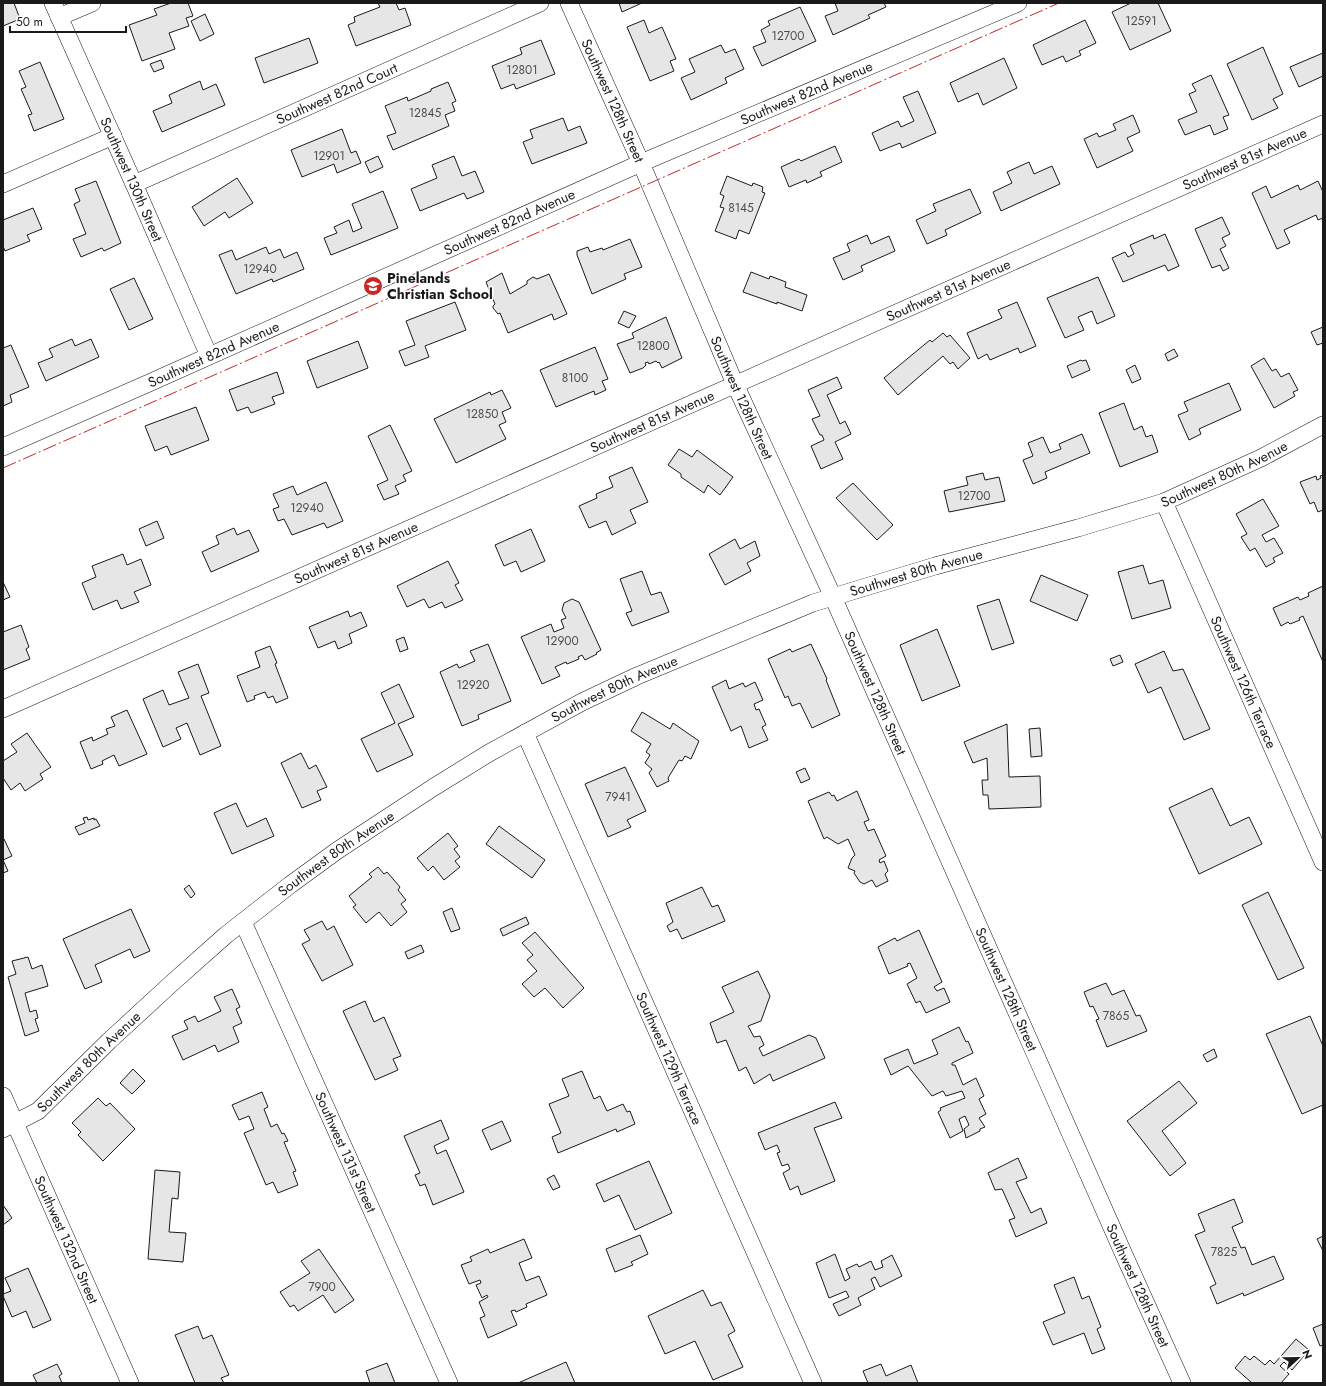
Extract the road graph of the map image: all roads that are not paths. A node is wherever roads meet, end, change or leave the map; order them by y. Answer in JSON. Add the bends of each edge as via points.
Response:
{"nodes":[{"id":1,"x":92,"y":3,"type":"edge"},
{"id":2,"x":540,"y":3,"type":"edge"},
{"id":3,"x":569,"y":3,"type":"edge"},
{"id":4,"x":1018,"y":3,"type":"edge"},
{"id":5,"x":56,"y":10,"type":"edge"},
{"id":6,"x":1323,"y":124,"type":"edge"},
{"id":7,"x":113,"y":136,"type":"junction"},
{"id":8,"x":641,"y":163,"type":"junction"},
{"id":9,"x":3,"y":184,"type":"edge"},
{"id":10,"x":134,"y":184,"type":"junction"},
{"id":11,"x":209,"y":356,"type":"junction"},
{"id":12,"x":735,"y":384,"type":"junction"},
{"id":13,"x":1323,"y":425,"type":"edge"},
{"id":14,"x":3,"y":447,"type":"edge"},
{"id":15,"x":1164,"y":502,"type":"junction"},
{"id":16,"x":833,"y":597,"type":"junction"},
{"id":17,"x":3,"y":709,"type":"edge"},
{"id":18,"x":525,"y":733,"type":"junction"},
{"id":19,"x":1323,"y":862,"type":"edge"},
{"id":20,"x":243,"y":922,"type":"junction"},
{"id":21,"x":3,"y":1096,"type":"edge"},
{"id":22,"x":9,"y":1125,"type":"edge"},
{"id":23,"x":130,"y":1383,"type":"edge"},
{"id":24,"x":449,"y":1383,"type":"edge"},
{"id":25,"x":814,"y":1383,"type":"edge"},
{"id":26,"x":1182,"y":1383,"type":"edge"}],
"edges":[{"from":1,"to":5,"type":"street"},
{"from":2,"to":10,"type":"street","name":"Southwest 82nd Court"},
{"from":3,"to":8,"type":"street","name":"Southwest 128th Street"},
{"from":4,"to":8,"type":"street","name":"Southwest 82nd Avenue"},
{"from":5,"to":7,"type":"street","name":"Southwest 130th Street"},
{"from":6,"to":12,"type":"street","name":"Southwest 81st Avenue"},
{"from":7,"to":9,"type":"street"},
{"from":7,"to":10,"type":"street","name":"Southwest 130th Street"},
{"from":8,"to":11,"type":"street","name":"Southwest 82nd Avenue"},
{"from":8,"to":12,"type":"street","name":"Southwest 128th Street"},
{"from":10,"to":11,"type":"street","name":"Southwest 130th Street"},
{"from":11,"to":14,"type":"street","name":"Southwest 82nd Avenue"},
{"from":12,"to":16,"type":"street","name":"Southwest 128th Street"},
{"from":12,"to":17,"type":"street","name":"Southwest 81st Avenue"},
{"from":13,"to":15,"type":"street","name":"Southwest 80th Avenue","via":[[1246,465]]},
{"from":15,"to":16,"type":"street","name":"Southwest 80th Avenue"},
{"from":15,"to":19,"type":"street","name":"Southwest 126th Terrace"},
{"from":16,"to":18,"type":"street","name":"Southwest 80th Avenue","via":[[637,676]]},
{"from":16,"to":26,"type":"street","name":"Southwest 128th Street"},
{"from":18,"to":20,"type":"street","name":"Southwest 80th Avenue","via":[[434,787],[351,841]]},
{"from":18,"to":25,"type":"street","name":"Southwest 129th Terrace"},
{"from":20,"to":22,"type":"street","name":"Southwest 80th Avenue","via":[[109,1041],[38,1111]]},
{"from":20,"to":24,"type":"street","name":"Southwest 131st Street"},
{"from":21,"to":22,"type":"street","name":"Southwest 132nd Street"},
{"from":22,"to":23,"type":"street","name":"Southwest 132nd Street"}]}
